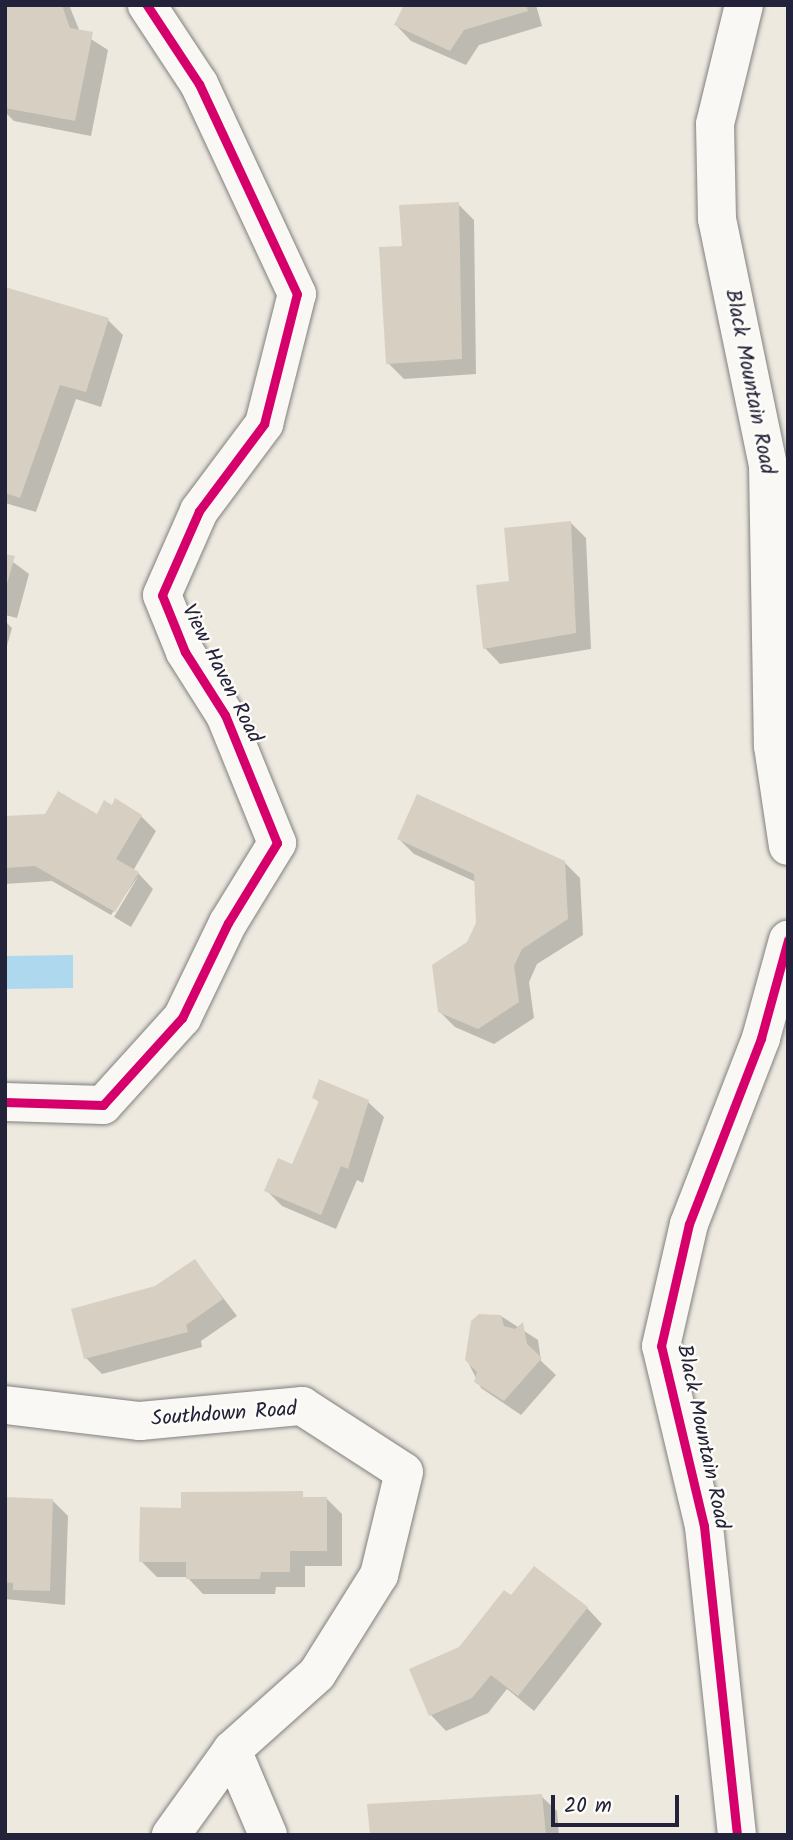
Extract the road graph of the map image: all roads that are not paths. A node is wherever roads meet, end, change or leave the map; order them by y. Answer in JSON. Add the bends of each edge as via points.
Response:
{"nodes":[{"id":1,"x":147,"y":5,"type":"edge"},
{"id":2,"x":744,"y":5,"type":"edge"},
{"id":3,"x":788,"y":846,"type":"edge"},
{"id":4,"x":788,"y":940,"type":"edge"},
{"id":5,"x":5,"y":1102,"type":"edge"},
{"id":6,"x":5,"y":1405,"type":"edge"},
{"id":7,"x":232,"y":1750,"type":"junction"},
{"id":8,"x":171,"y":1835,"type":"edge"},
{"id":9,"x":268,"y":1835,"type":"edge"},
{"id":10,"x":737,"y":1835,"type":"edge"}],
"edges":[{"from":1,"to":5,"type":"street","name":"View Haven Road","via":[[199,84],[297,294],[264,424],[199,511],[162,595],[185,652],[225,715],[277,844],[228,923],[182,1018],[103,1105]]},
{"from":2,"to":3,"type":"street","name":"Black Mountain Road","via":[[715,124],[717,219],[768,465],[773,746]]},
{"from":4,"to":10,"type":"street","name":"Black Mountain Road","via":[[761,1038],[689,1224],[661,1346],[704,1526]]},
{"from":6,"to":7,"type":"street","name":"Southdown Road","via":[[140,1421],[302,1406],[404,1472],[379,1576],[317,1674]]},
{"from":7,"to":8,"type":"street","name":"Southdown Road"},
{"from":7,"to":9,"type":"street"}]}
